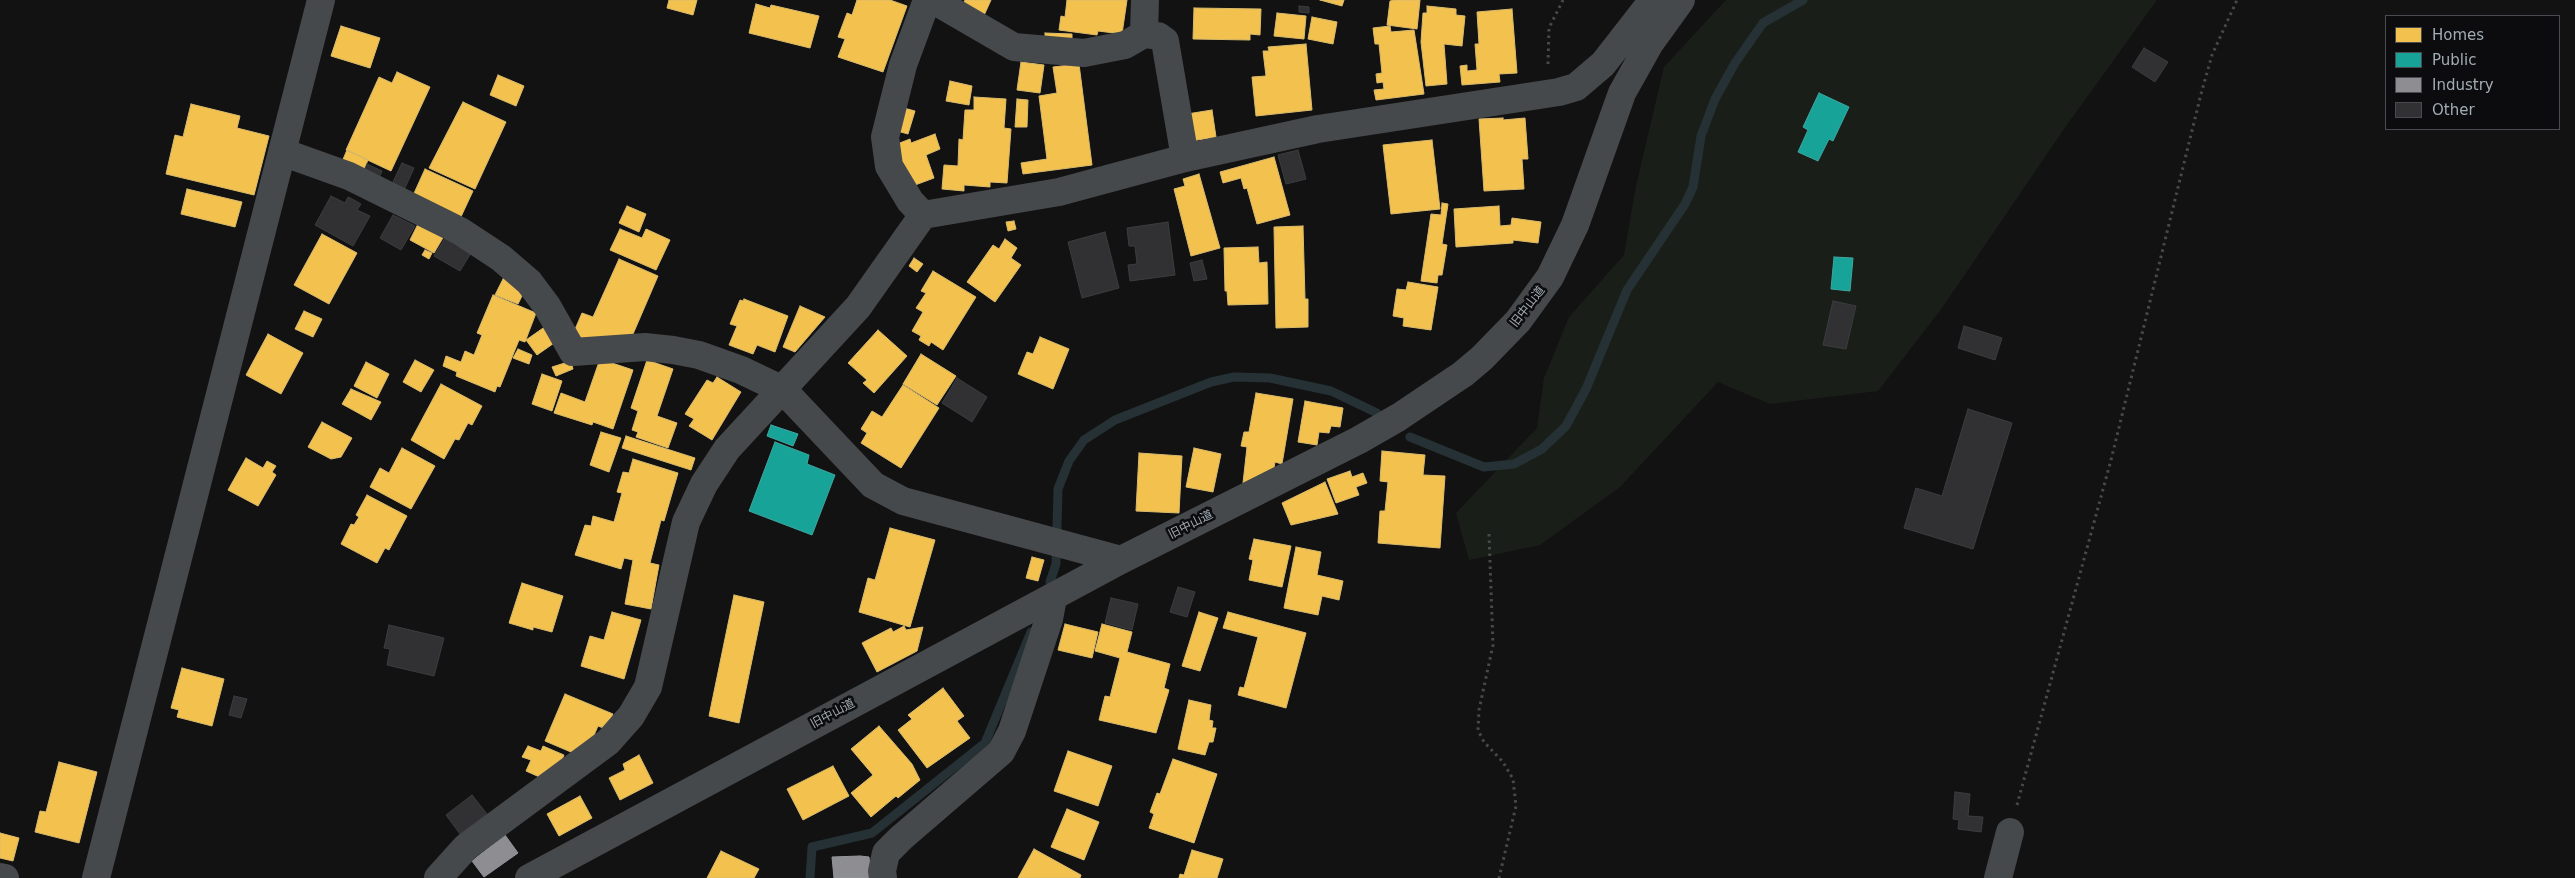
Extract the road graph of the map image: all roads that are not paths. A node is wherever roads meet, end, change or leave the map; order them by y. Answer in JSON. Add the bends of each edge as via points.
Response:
{"nodes":[{"id":1,"x":321,"y":0,"type":"edge"},
{"id":2,"x":928,"y":0,"type":"edge"},
{"id":3,"x":933,"y":0,"type":"edge"},
{"id":4,"x":1144,"y":0,"type":"edge"},
{"id":5,"x":1652,"y":0,"type":"edge"},
{"id":6,"x":1682,"y":0,"type":"edge"},
{"id":7,"x":1144,"y":34,"type":"junction"},
{"id":8,"x":282,"y":152,"type":"junction"},
{"id":9,"x":1185,"y":158,"type":"junction"},
{"id":10,"x":923,"y":214,"type":"junction"},
{"id":11,"x":783,"y":390,"type":"junction"},
{"id":12,"x":1120,"y":560,"type":"junction"},
{"id":13,"x":1053,"y":598,"type":"junction"},
{"id":14,"x":2010,"y":832,"type":"road end"},
{"id":15,"x":0,"y":877,"type":"edge"},
{"id":16,"x":5,"y":878,"type":"edge"},
{"id":17,"x":96,"y":878,"type":"edge"},
{"id":18,"x":438,"y":878,"type":"edge"},
{"id":19,"x":528,"y":878,"type":"edge"},
{"id":20,"x":883,"y":878,"type":"edge"},
{"id":21,"x":1998,"y":878,"type":"edge"}],
"edges":[{"from":1,"to":8,"type":"street"},
{"from":2,"to":10,"type":"street","via":[[903,65],[885,137],[889,166],[910,200]]},
{"from":3,"to":7,"type":"street","via":[[1014,47],[1084,53],[1125,45]]},
{"from":4,"to":7,"type":"street"},
{"from":5,"to":9,"type":"street","via":[[1603,64],[1576,86],[1546,95],[1318,129]]},
{"from":6,"to":12,"type":"street","name":"旧中山道","via":[[1650,43],[1622,93],[1564,252],[1535,300],[1490,351],[1463,374],[1360,440]]},
{"from":7,"to":9,"type":"street","via":[[1158,36],[1165,41]]},
{"from":8,"to":11,"type":"street","via":[[349,176],[460,232],[501,258],[529,282],[573,352],[645,347],[673,350],[699,355],[741,370]]},
{"from":8,"to":17,"type":"street"},
{"from":9,"to":10,"type":"street","via":[[1059,192]]},
{"from":10,"to":11,"type":"street","via":[[858,307]]},
{"from":11,"to":12,"type":"street","via":[[873,485],[902,501]]},
{"from":11,"to":18,"type":"street","via":[[727,449],[704,484],[686,522],[648,687],[631,716],[593,754],[466,847]]},
{"from":12,"to":13,"type":"street","name":"旧中山道"},
{"from":13,"to":19,"type":"street","name":"旧中山道"},
{"from":13,"to":20,"type":"street","via":[[1012,731],[1001,752],[886,853]]},
{"from":14,"to":21,"type":"street"},
{"from":15,"to":16,"type":"street"}]}
